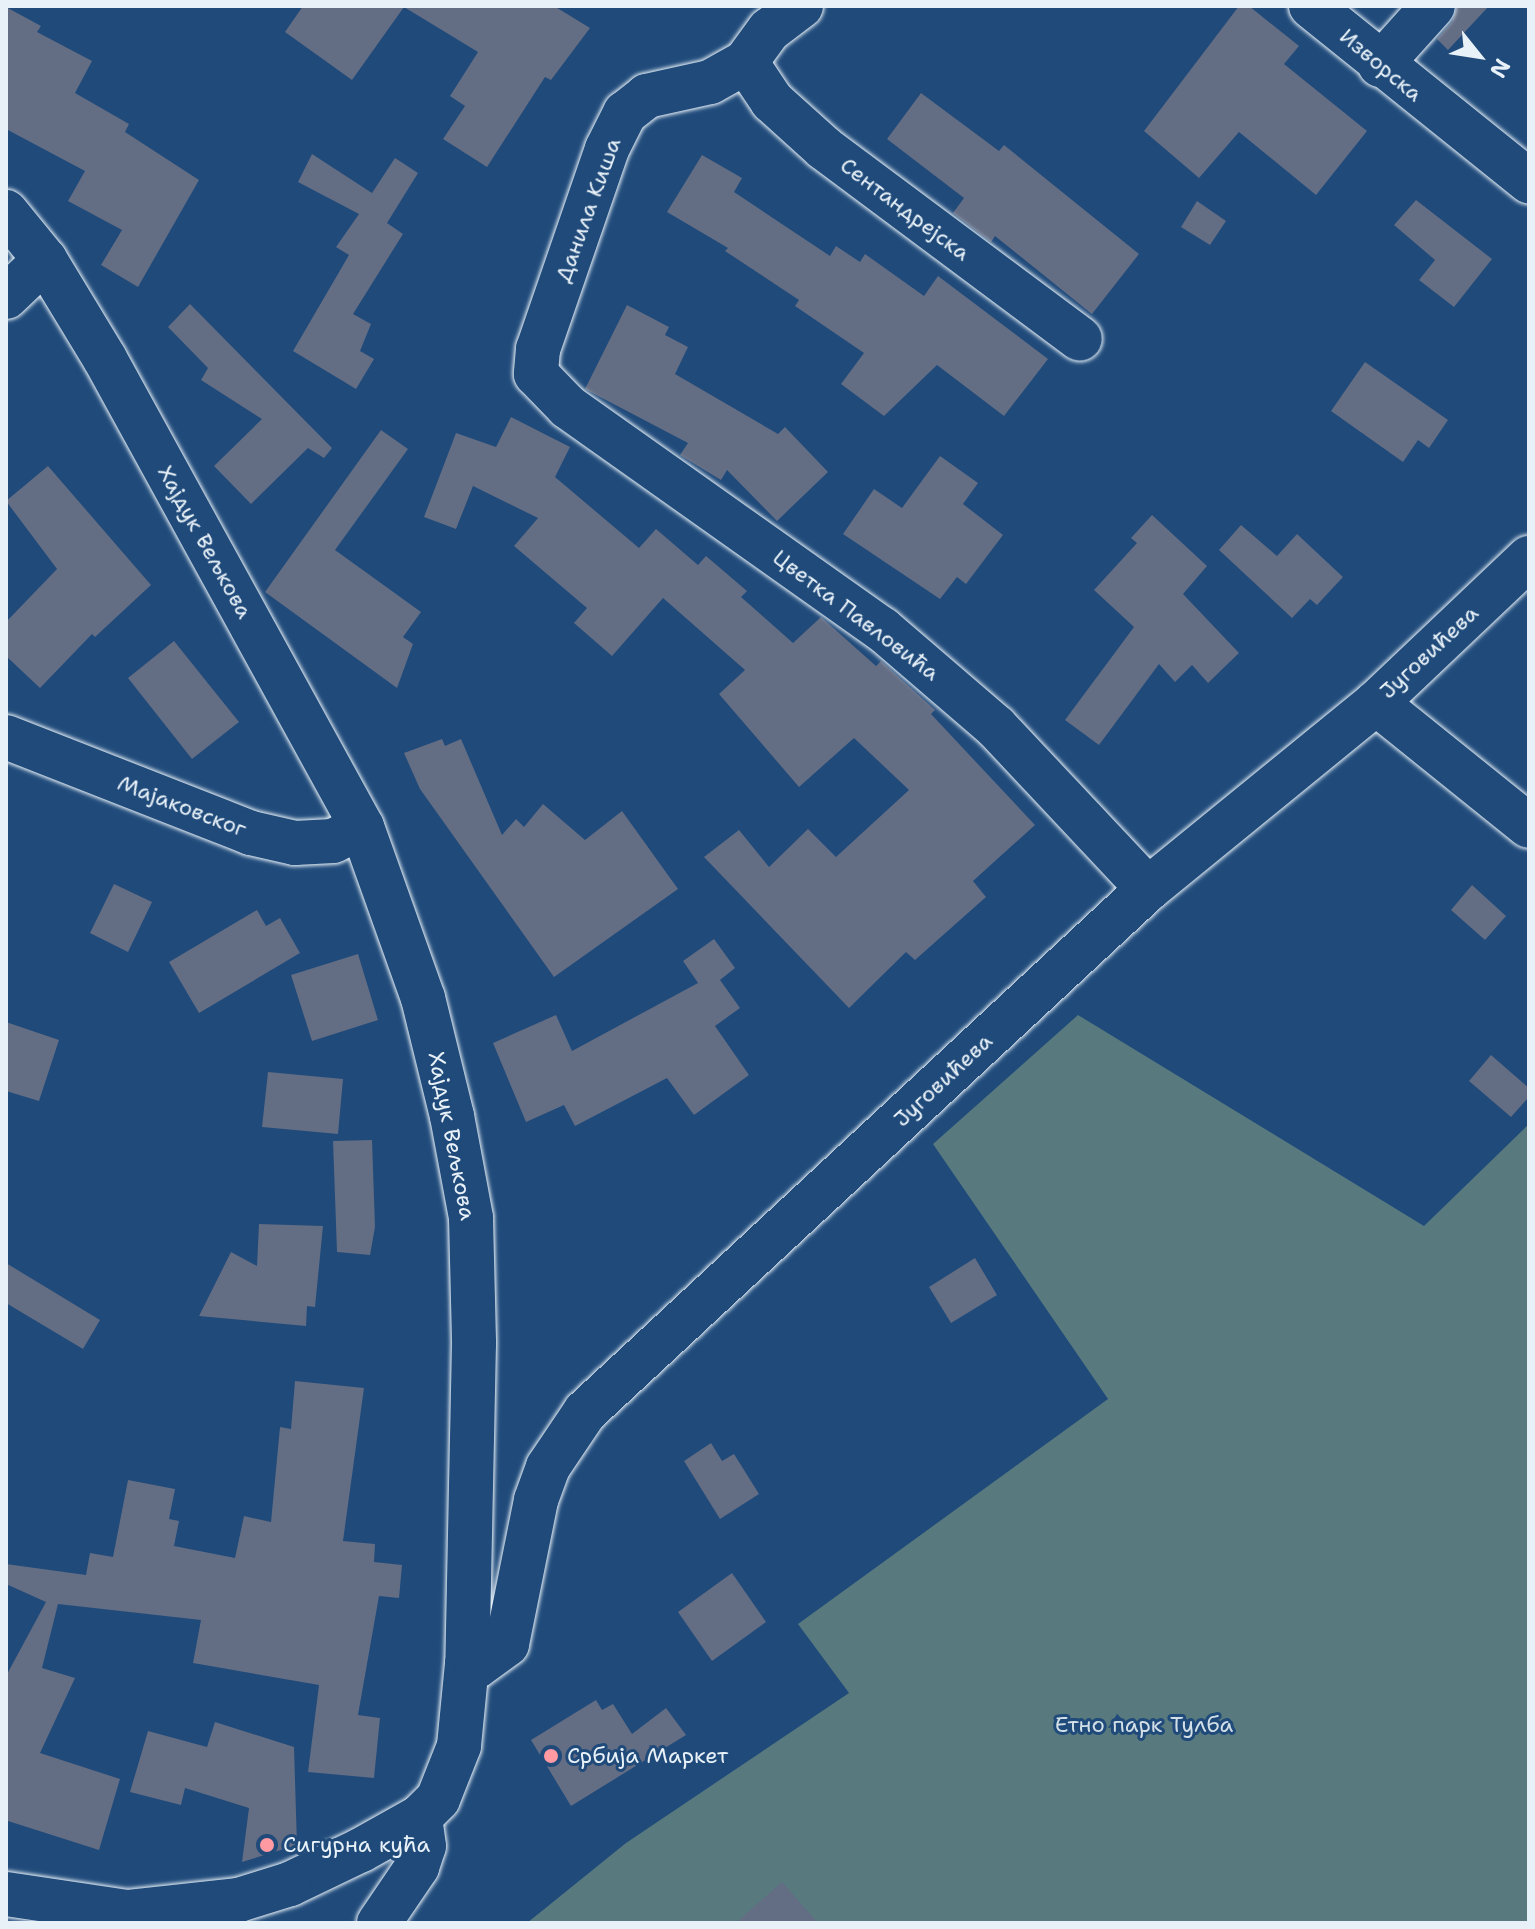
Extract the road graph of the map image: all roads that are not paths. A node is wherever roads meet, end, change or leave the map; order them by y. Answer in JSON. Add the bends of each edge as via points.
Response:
{"nodes":[{"id":1,"x":801,"y":6,"type":"edge"},
{"id":2,"x":1311,"y":6,"type":"edge"},
{"id":3,"x":1433,"y":6,"type":"edge"},
{"id":4,"x":746,"y":62,"type":"junction"},
{"id":5,"x":1380,"y":65,"type":"junction"},
{"id":6,"x":1529,"y":181,"type":"edge"},
{"id":7,"x":6,"y":212,"type":"edge"},
{"id":8,"x":45,"y":260,"type":"junction"},
{"id":9,"x":6,"y":297,"type":"edge"},
{"id":10,"x":1080,"y":339,"type":"dead end"},
{"id":11,"x":536,"y":374,"type":"joint"},
{"id":12,"x":1529,"y":558,"type":"edge"},
{"id":13,"x":1376,"y":703,"type":"junction"},
{"id":14,"x":6,"y":737,"type":"edge"},
{"id":15,"x":1529,"y":826,"type":"edge"},
{"id":16,"x":362,"y":827,"type":"junction"},
{"id":17,"x":1148,"y":889,"type":"junction"},
{"id":18,"x":467,"y":1664,"type":"junction"},
{"id":19,"x":420,"y":1817,"type":"junction"},
{"id":20,"x":6,"y":1894,"type":"edge"},
{"id":21,"x":249,"y":1912,"type":"edge"},
{"id":22,"x":379,"y":1923,"type":"edge"}],
"edges":[{"from":1,"to":4,"type":"street","name":"Данила Киша","via":[[769,30]]},
{"from":2,"to":5,"type":"street","name":"Изворска"},
{"from":3,"to":5,"type":"street"},
{"from":4,"to":10,"type":"street","name":"Сентандрејска","via":[[772,101],[824,148]]},
{"from":4,"to":11,"type":"street","name":"Данила Киша","via":[[710,82],[647,96],[625,113],[607,149],[538,349]]},
{"from":5,"to":6,"type":"street","name":"Изворска"},
{"from":7,"to":8,"type":"street","name":"Хајдук Вељкова"},
{"from":8,"to":9,"type":"street"},
{"from":8,"to":16,"type":"street","name":"Хајдук Вељкова"},
{"from":11,"to":17,"type":"street","name":"Цветка Павловића","via":[[568,407],[882,629],[996,727]]},
{"from":12,"to":13,"type":"street","name":"Југовићева"},
{"from":13,"to":15,"type":"street"},
{"from":13,"to":17,"type":"street","name":"Југовићева"},
{"from":14,"to":16,"type":"street","name":"Мајаковског","via":[[251,833],[295,843],[333,841]]},
{"from":16,"to":18,"type":"street","name":"Хајдук Вељкова","via":[[423,998],[471,1218],[474,1343]]},
{"from":17,"to":18,"type":"street","name":"Југовићева","via":[[585,1412],[548,1467],[536,1500],[507,1644],[477,1666]]},
{"from":18,"to":19,"type":"street","name":"Хајдук Вељкова","via":[[451,1777]]},
{"from":19,"to":21,"type":"street","name":"Хајдук Вељкова","via":[[290,1884]]},
{"from":19,"to":22,"type":"street","via":[[424,1846],[417,1867]]},
{"from":20,"to":21,"type":"street","name":"Хајдук Вељкова","via":[[127,1912]]}]}
